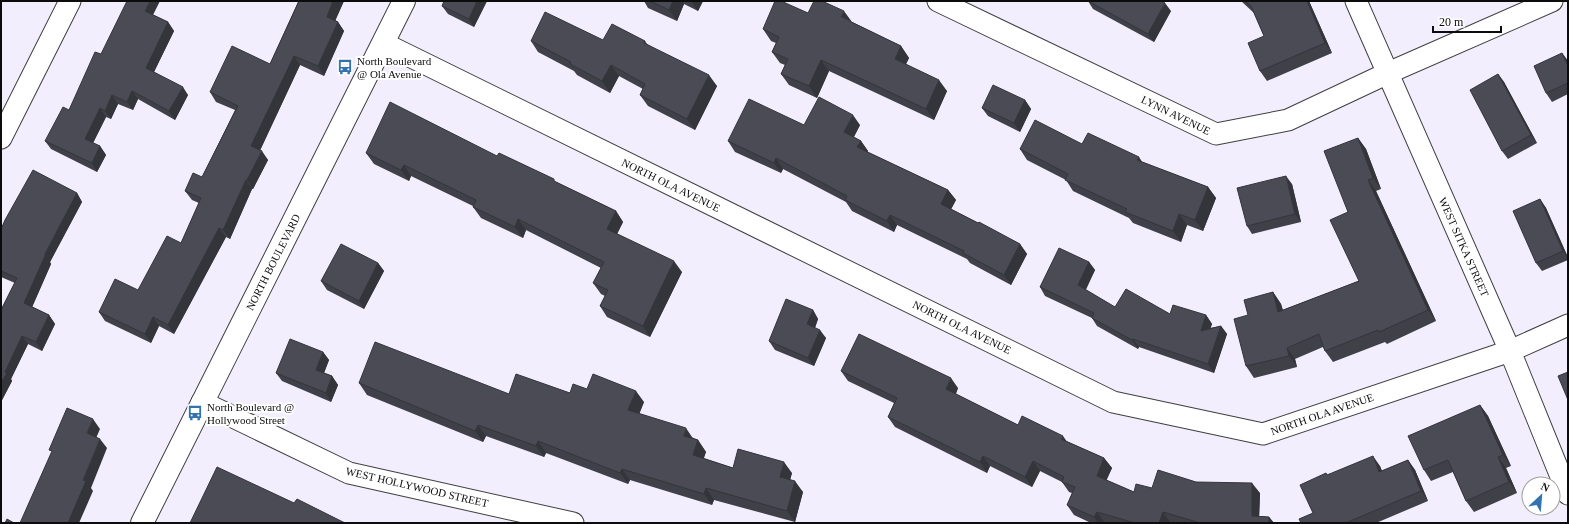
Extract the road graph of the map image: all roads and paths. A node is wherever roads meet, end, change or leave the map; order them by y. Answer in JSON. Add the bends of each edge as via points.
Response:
{"nodes":[{"id":1,"x":70,"y":1,"type":"edge"},
{"id":2,"x":404,"y":1,"type":"edge"},
{"id":3,"x":938,"y":1,"type":"edge"},
{"id":4,"x":1356,"y":1,"type":"edge"},
{"id":5,"x":1552,"y":1,"type":"edge"},
{"id":6,"x":383,"y":43,"type":"junction"},
{"id":7,"x":1388,"y":73,"type":"junction"},
{"id":8,"x":1,"y":138,"type":"edge"},
{"id":9,"x":1568,"y":325,"type":"edge"},
{"id":10,"x":1510,"y":351,"type":"junction"},
{"id":11,"x":202,"y":402,"type":"junction"},
{"id":12,"x":1568,"y":494,"type":"edge"},
{"id":13,"x":142,"y":523,"type":"edge"},
{"id":14,"x":573,"y":523,"type":"edge"}],
"edges":[{"from":1,"to":8,"type":"street"},
{"from":2,"to":6,"type":"street","name":"NORTH BOULEVARD"},
{"from":3,"to":7,"type":"street","name":"LYNN AVENUE","via":[[1216,134],[1288,120]]},
{"from":4,"to":7,"type":"street","name":"WEST SITKA STREET"},
{"from":5,"to":7,"type":"street","name":"LYNN AVENUE"},
{"from":6,"to":10,"type":"street","name":"NORTH OLA AVENUE","via":[[1113,402],[1263,434]]},
{"from":6,"to":11,"type":"street","name":"NORTH BOULEVARD"},
{"from":7,"to":10,"type":"street","name":"WEST SITKA STREET"},
{"from":9,"to":10,"type":"street","name":"NORTH OLA AVENUE"},
{"from":10,"to":12,"type":"street","name":"WEST SITKA STREET"},
{"from":11,"to":13,"type":"street","name":"NORTH BOULEVARD"},
{"from":11,"to":14,"type":"street","name":"WEST HOLLYWOOD STREET","via":[[349,473]]}]}
